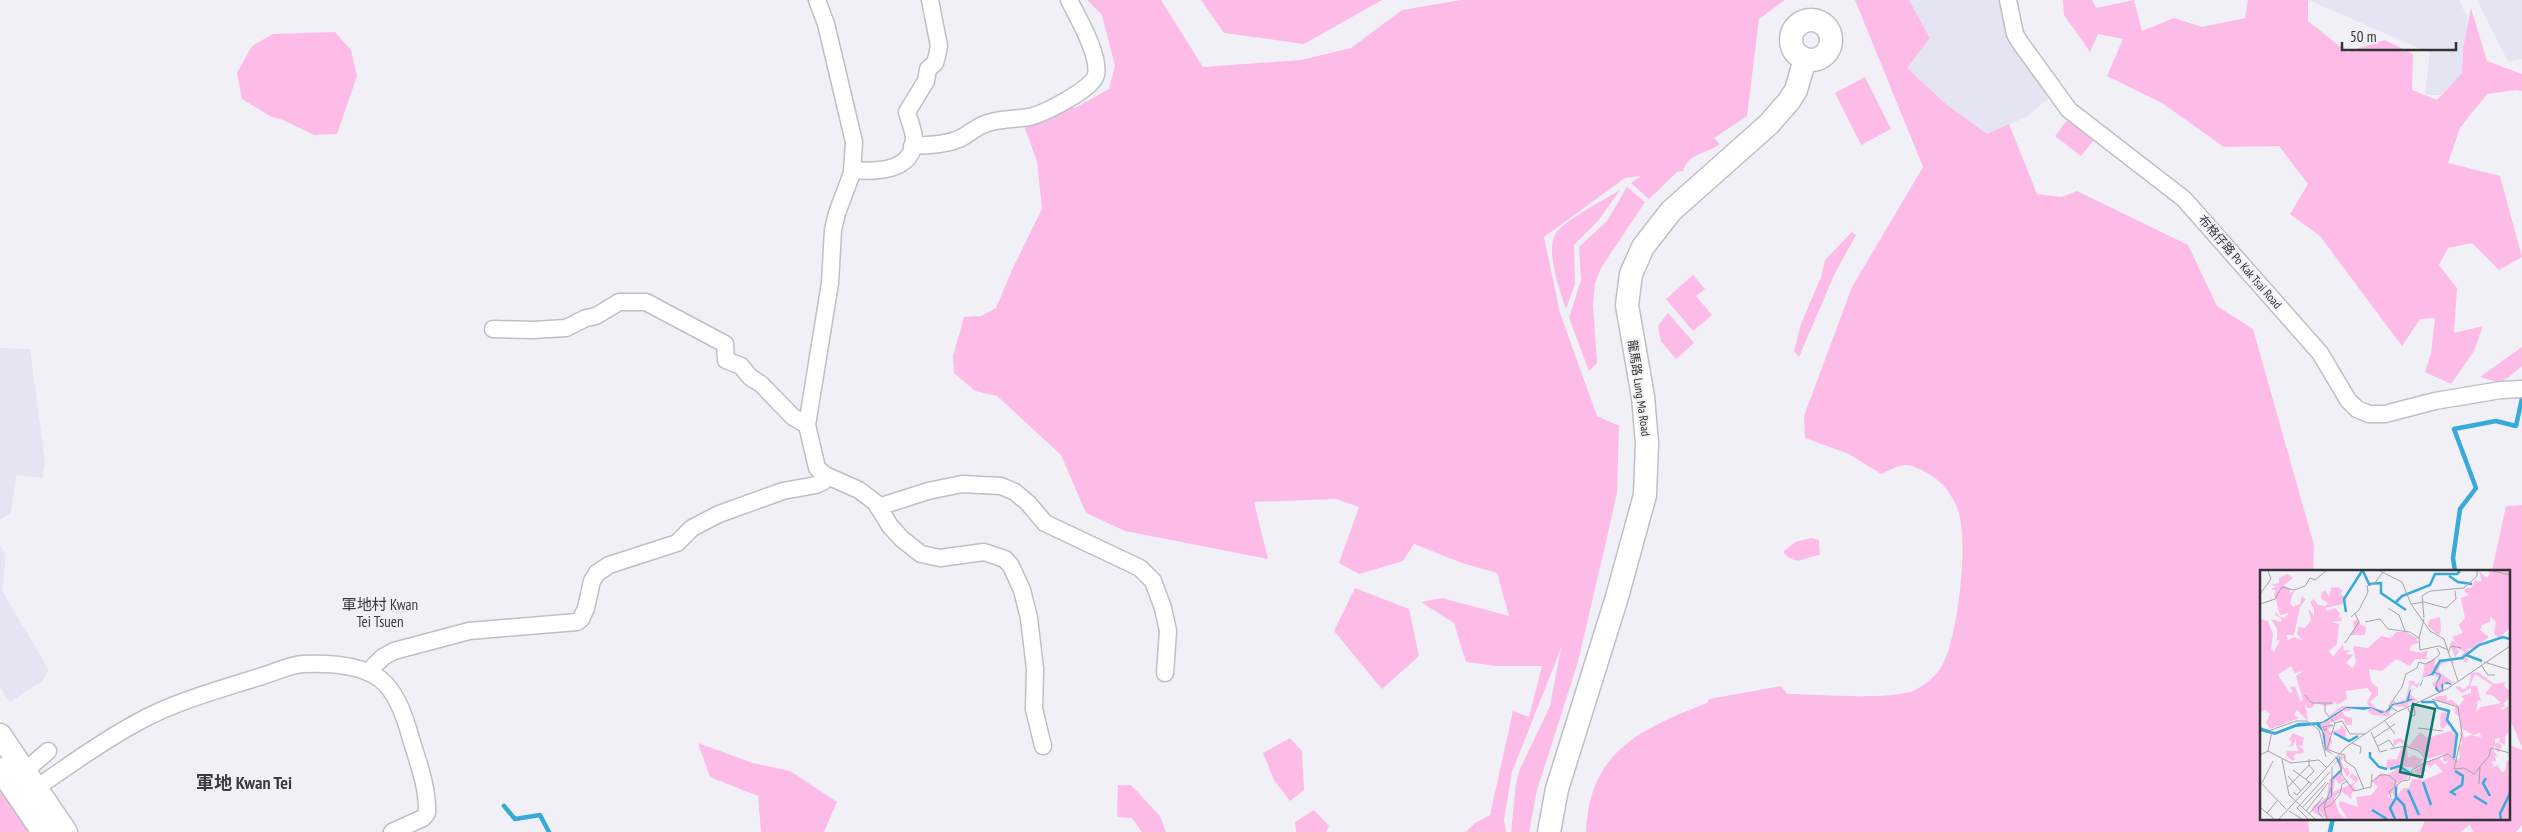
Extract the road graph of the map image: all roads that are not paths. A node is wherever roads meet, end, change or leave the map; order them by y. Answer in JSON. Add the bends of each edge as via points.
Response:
{"nodes":[{"id":1,"x":817,"y":0,"type":"edge"},
{"id":2,"x":930,"y":0,"type":"edge"},
{"id":3,"x":1069,"y":0,"type":"edge"},
{"id":4,"x":2008,"y":0,"type":"edge"},
{"id":5,"x":1804,"y":59,"type":"dead end"},
{"id":6,"x":912,"y":146,"type":"junction"},
{"id":7,"x":852,"y":170,"type":"junction"},
{"id":8,"x":493,"y":329,"type":"dead end"},
{"id":9,"x":2522,"y":389,"type":"edge"},
{"id":10,"x":807,"y":424,"type":"junction"},
{"id":11,"x":825,"y":475,"type":"junction"},
{"id":12,"x":878,"y":507,"type":"junction"},
{"id":13,"x":368,"y":672,"type":"junction"},
{"id":14,"x":1165,"y":673,"type":"dead end"},
{"id":15,"x":0,"y":735,"type":"edge"},
{"id":16,"x":1043,"y":746,"type":"dead end"},
{"id":17,"x":48,"y":751,"type":"dead end"},
{"id":18,"x":0,"y":769,"type":"edge"},
{"id":19,"x":30,"y":780,"type":"junction"},
{"id":20,"x":42,"y":832,"type":"edge"},
{"id":21,"x":66,"y":832,"type":"edge"},
{"id":22,"x":392,"y":832,"type":"edge"},
{"id":23,"x":1549,"y":832,"type":"edge"}],
"edges":[{"from":1,"to":7,"type":"street","via":[[826,24],[854,142]]},
{"from":2,"to":6,"type":"street","via":[[939,46],[935,63],[928,69],[926,81],[907,112],[914,139]]},
{"from":3,"to":6,"type":"street","via":[[1094,54],[1096,76],[1091,83],[1072,97],[1030,116],[977,126],[951,142]]},
{"from":4,"to":9,"type":"street","name":"布格仔路 Po Kak Tsai Road","via":[[2015,34],[2062,104],[2184,199],[2320,353],[2352,405],[2376,415],[2435,401]]},
{"from":5,"to":23,"type":"street","name":"龍馬路 Lung Ma Road","via":[[1796,90],[1789,101],[1769,124],[1671,211],[1643,247],[1631,274],[1627,305],[1643,397],[1647,443],[1645,496],[1557,789]]},
{"from":6,"to":7,"type":"street","via":[[910,154],[895,167],[874,172]]},
{"from":7,"to":10,"type":"street","via":[[833,230],[830,283]]},
{"from":8,"to":10,"type":"street","via":[[566,328],[619,302],[646,302],[725,344],[726,360],[741,366],[793,417]]},
{"from":10,"to":11,"type":"street","via":[[817,468]]},
{"from":11,"to":12,"type":"street","via":[[859,490]]},
{"from":11,"to":13,"type":"street","via":[[824,480],[816,485],[783,491],[719,514],[692,528],[676,544],[608,564],[597,572],[592,581],[586,608],[577,622],[469,631],[394,651]]},
{"from":12,"to":14,"type":"street","via":[[962,484],[1001,486],[1015,492],[1045,523],[1140,568],[1152,581],[1168,631]]},
{"from":12,"to":16,"type":"street","via":[[902,539],[921,554],[940,558],[984,552],[1005,558],[1011,566],[1022,590],[1029,618],[1035,669],[1034,709]]},
{"from":13,"to":19,"type":"street","via":[[346,666],[301,664],[187,699]]},
{"from":13,"to":22,"type":"street","via":[[381,679],[402,714],[426,796],[427,813],[423,818]]},
{"from":15,"to":19,"type":"street"},
{"from":17,"to":19,"type":"street"},
{"from":18,"to":20,"type":"street"},
{"from":19,"to":21,"type":"street"}]}
